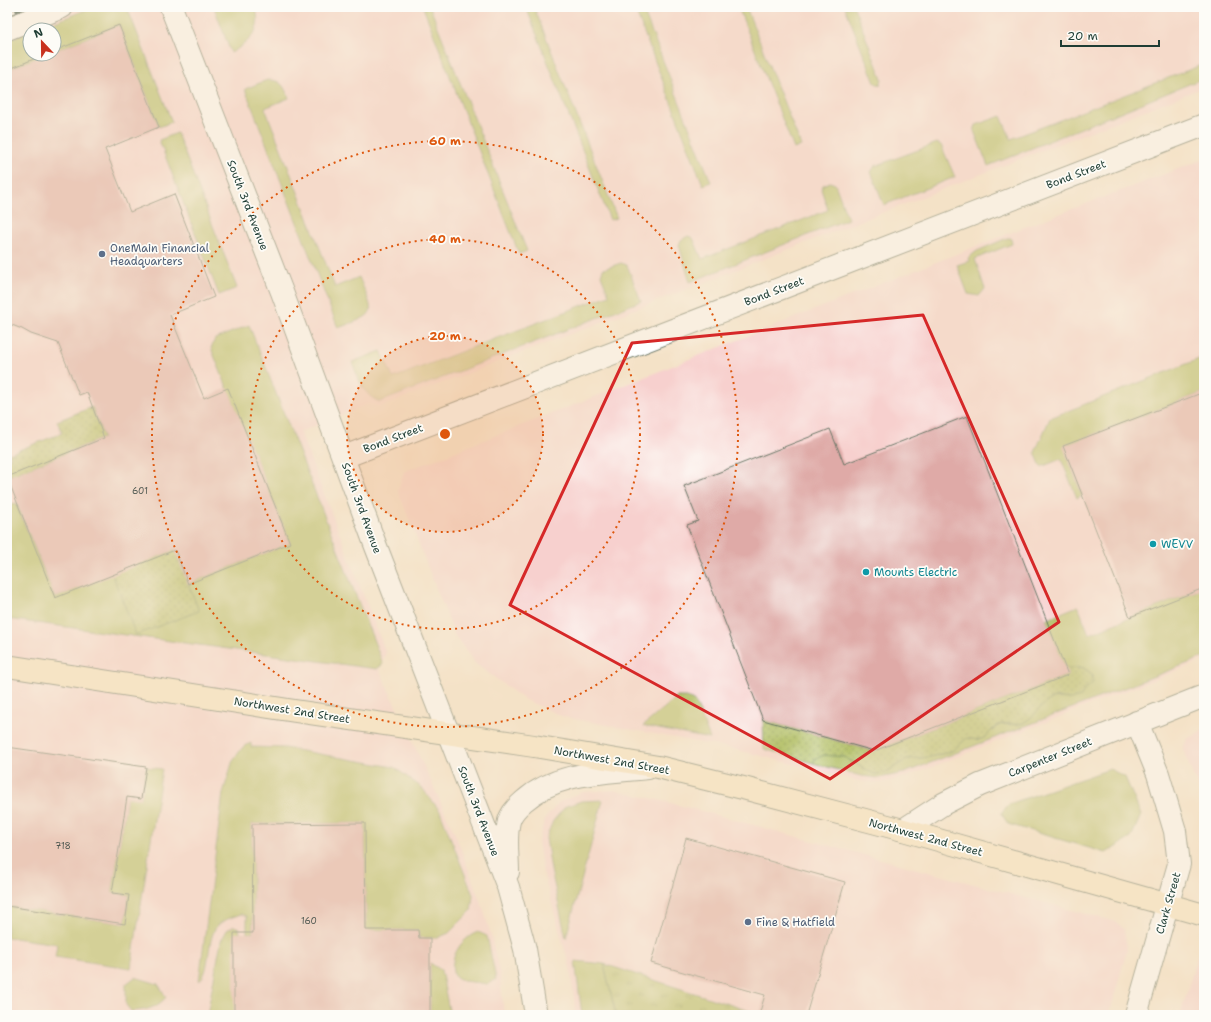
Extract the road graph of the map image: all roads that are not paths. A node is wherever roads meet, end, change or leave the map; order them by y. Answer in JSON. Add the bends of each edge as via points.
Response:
{"nodes":[{"id":1,"x":62,"y":7,"type":"edge"},
{"id":2,"x":171,"y":7,"type":"edge"},
{"id":3,"x":7,"y":29,"type":"edge"},
{"id":4,"x":1204,"y":125,"type":"edge"},
{"id":5,"x":344,"y":457,"type":"junction"},
{"id":6,"x":7,"y":666,"type":"edge"},
{"id":7,"x":1204,"y":696,"type":"edge"},
{"id":8,"x":1137,"y":722,"type":"junction"},
{"id":9,"x":449,"y":734,"type":"junction"},
{"id":10,"x":658,"y":767,"type":"junction"},
{"id":11,"x":903,"y":830,"type":"junction"},
{"id":12,"x":508,"y":888,"type":"junction"},
{"id":13,"x":1167,"y":905,"type":"junction"},
{"id":14,"x":1204,"y":915,"type":"edge"},
{"id":15,"x":536,"y":1015,"type":"edge"},
{"id":16,"x":1136,"y":1015,"type":"edge"}],
"edges":[{"from":1,"to":3,"type":"street"},
{"from":2,"to":5,"type":"street","name":"South 3rd Avenue"},
{"from":4,"to":5,"type":"street","name":"Bond Street"},
{"from":5,"to":9,"type":"street","name":"South 3rd Avenue"},
{"from":6,"to":9,"type":"main road","name":"Northwest 2nd Street"},
{"from":7,"to":8,"type":"street","name":"Carpenter Street"},
{"from":8,"to":11,"type":"street","name":"Carpenter Street","via":[[980,785],[942,804]]},
{"from":8,"to":13,"type":"street","name":"Clark Street","via":[[1158,774],[1178,849],[1179,864]]},
{"from":9,"to":10,"type":"main road","name":"Northwest 2nd Street"},
{"from":9,"to":12,"type":"street","name":"South 3rd Avenue"},
{"from":10,"to":11,"type":"main road","name":"Northwest 2nd Street"},
{"from":10,"to":12,"type":"street","via":[[567,777],[545,786],[530,796],[516,808],[509,819]]},
{"from":11,"to":13,"type":"main road","name":"Northwest 2nd Street"},
{"from":12,"to":15,"type":"street","name":"South 3rd Avenue","via":[[525,949]]},
{"from":13,"to":14,"type":"main road","name":"Northwest 2nd Street"},
{"from":13,"to":16,"type":"street","name":"Clark Street"}]}
